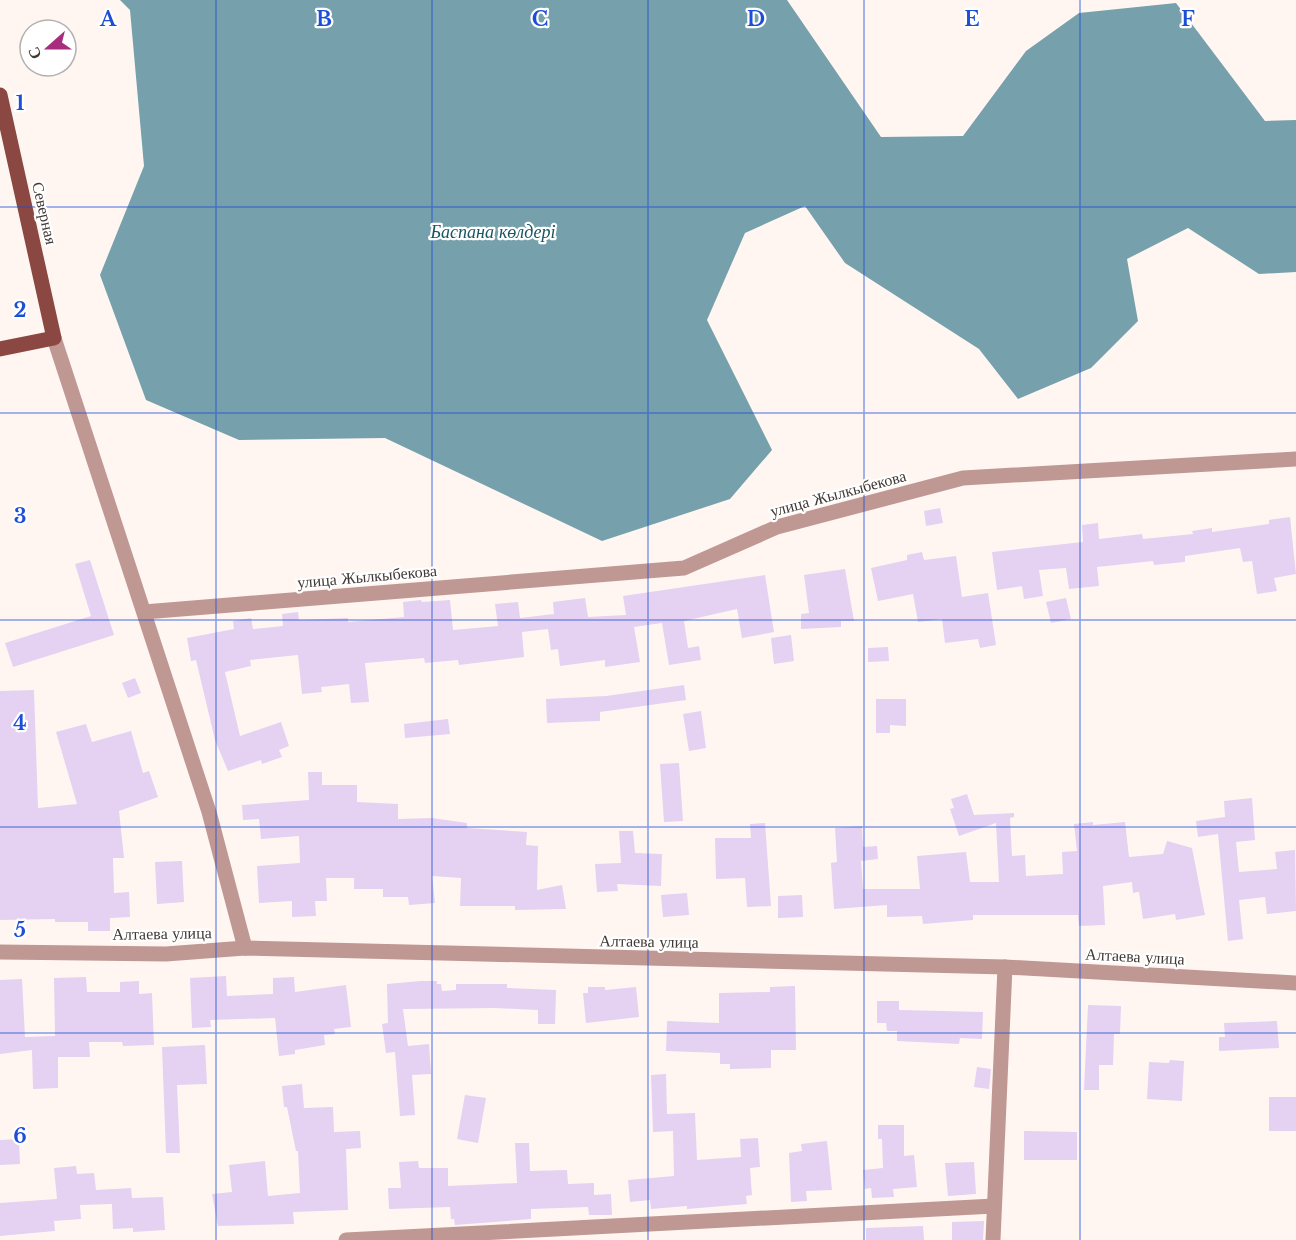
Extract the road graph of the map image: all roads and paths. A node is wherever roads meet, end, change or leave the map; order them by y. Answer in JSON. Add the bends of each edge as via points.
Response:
{"nodes":[{"id":1,"x":0,"y":95,"type":"edge"},
{"id":2,"x":54,"y":339,"type":"junction"},
{"id":3,"x":0,"y":349,"type":"edge"},
{"id":4,"x":1296,"y":459,"type":"edge"},
{"id":5,"x":144,"y":612,"type":"junction"},
{"id":6,"x":244,"y":948,"type":"junction"},
{"id":7,"x":0,"y":952,"type":"edge"},
{"id":8,"x":1005,"y":968,"type":"junction"},
{"id":9,"x":1296,"y":983,"type":"edge"},
{"id":10,"x":994,"y":1206,"type":"junction"},
{"id":11,"x":423,"y":1238,"type":"edge"},
{"id":12,"x":346,"y":1240,"type":"edge"},
{"id":13,"x":993,"y":1240,"type":"edge"}],
"edges":[{"from":1,"to":2,"type":"main road","name":"Северная"},
{"from":2,"to":3,"type":"main road"},
{"from":2,"to":5,"type":"street"},
{"from":4,"to":5,"type":"street","name":"улица Жылкыбекова","via":[[963,478],[777,527],[684,568]]},
{"from":5,"to":6,"type":"street","via":[[209,812]]},
{"from":6,"to":7,"type":"street","name":"Алтаева улица","via":[[166,954]]},
{"from":6,"to":8,"type":"street","name":"Алтаева улица"},
{"from":8,"to":9,"type":"street","name":"Алтаева улица"},
{"from":8,"to":10,"type":"street"},
{"from":10,"to":11,"type":"street"},
{"from":10,"to":13,"type":"street"},
{"from":11,"to":12,"type":"street"}]}
